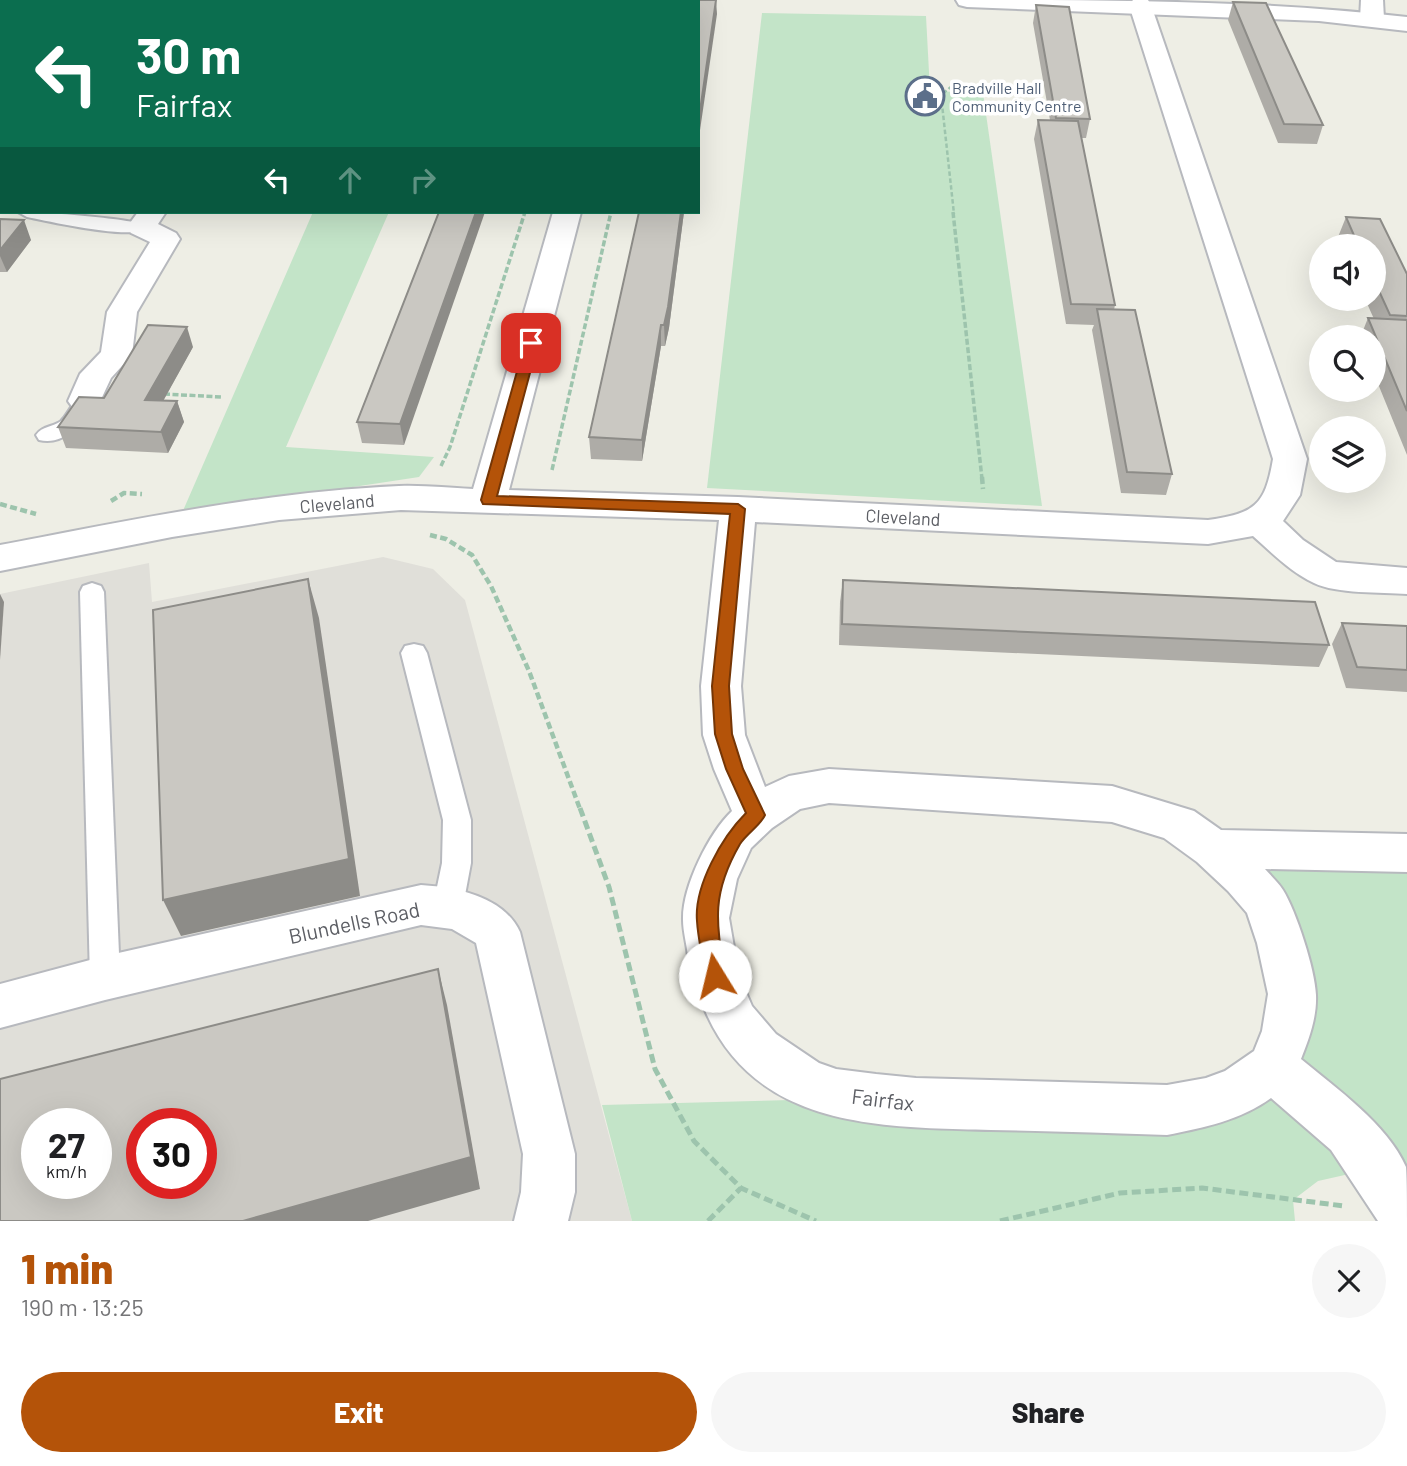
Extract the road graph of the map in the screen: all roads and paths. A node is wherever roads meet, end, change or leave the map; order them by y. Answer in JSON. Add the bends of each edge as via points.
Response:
{"nodes":[{"id":1,"x":967,"y":0,"type":"edge"},
{"id":2,"x":1140,"y":5,"type":"junction"},
{"id":3,"x":1373,"y":9,"type":"edge"},
{"id":4,"x":1407,"y":24,"type":"edge"},
{"id":5,"x":951,"y":86,"type":"dead end"},
{"id":6,"x":38,"y":214,"type":"edge"},
{"id":7,"x":524,"y":214,"type":"edge"},
{"id":8,"x":567,"y":214,"type":"edge"},
{"id":9,"x":611,"y":214,"type":"edge"},
{"id":10,"x":146,"y":219,"type":"edge"},
{"id":11,"x":156,"y":394,"type":"edge"},
{"id":12,"x":222,"y":397,"type":"dead end"},
{"id":13,"x":85,"y":401,"type":"joint"},
{"id":14,"x":47,"y":435,"type":"dead end"},
{"id":15,"x":425,"y":499,"type":"junction"},
{"id":16,"x":488,"y":500,"type":"junction"},
{"id":17,"x":544,"y":502,"type":"junction"},
{"id":18,"x":738,"y":509,"type":"junction"},
{"id":19,"x":1259,"y":520,"type":"junction"},
{"id":20,"x":986,"y":521,"type":"junction"},
{"id":21,"x":0,"y":558,"type":"edge"},
{"id":22,"x":1407,"y":581,"type":"edge"},
{"id":23,"x":92,"y":592,"type":"dead end"},
{"id":24,"x":414,"y":653,"type":"dead end"},
{"id":25,"x":756,"y":815,"type":"junction"},
{"id":26,"x":1213,"y":849,"type":"junction"},
{"id":27,"x":1407,"y":853,"type":"edge"},
{"id":28,"x":448,"y":906,"type":"junction"},
{"id":29,"x":105,"y":978,"type":"junction"},
{"id":30,"x":0,"y":1006,"type":"edge"},
{"id":31,"x":1273,"y":1067,"type":"junction"},
{"id":32,"x":741,"y":1188,"type":"dead end"},
{"id":33,"x":1406,"y":1217,"type":"edge"},
{"id":34,"x":1023,"y":1219,"type":"edge"},
{"id":35,"x":541,"y":1221,"type":"edge"},
{"id":36,"x":708,"y":1221,"type":"edge"},
{"id":37,"x":1000,"y":1221,"type":"edge"}],
"edges":[{"from":1,"to":2,"type":"street"},
{"from":2,"to":3,"type":"street"},
{"from":2,"to":19,"type":"street","name":"Cleveland","via":[[1290,459],[1287,489],[1269,515]]},
{"from":3,"to":4,"type":"street"},
{"from":5,"to":20,"type":"path","via":[[941,94]]},
{"from":6,"to":10,"type":"lane","via":[[91,224]]},
{"from":7,"to":15,"type":"path","via":[[450,447]]},
{"from":8,"to":16,"type":"street"},
{"from":9,"to":17,"type":"path"},
{"from":10,"to":13,"type":"street","via":[[166,239],[122,312],[116,355],[96,374]]},
{"from":11,"to":12,"type":"path"},
{"from":13,"to":14,"type":"lane","via":[[68,426]]},
{"from":15,"to":16,"type":"street","name":"Cleveland"},
{"from":15,"to":21,"type":"street","name":"Cleveland","via":[[279,509],[172,524]]},
{"from":16,"to":17,"type":"street","name":"Cleveland"},
{"from":17,"to":18,"type":"street","name":"Cleveland"},
{"from":18,"to":20,"type":"street","name":"Cleveland"},
{"from":18,"to":25,"type":"street","via":[[721,686],[723,734]]},
{"from":19,"to":20,"type":"street","name":"Cleveland","via":[[1248,527],[1208,532]]},
{"from":19,"to":22,"type":"street","via":[[1290,549],[1328,574]]},
{"from":23,"to":29,"type":"lane"},
{"from":24,"to":28,"type":"lane","via":[[457,820],[457,862]]},
{"from":25,"to":26,"type":"street","name":"Fairfax","via":[[789,793],[829,786],[1098,803],[1147,812],[1178,824]]},
{"from":25,"to":31,"type":"street","name":"Fairfax","via":[[735,836],[714,879],[706,918],[715,976],[734,1021],[758,1051],[804,1082],[836,1093],[916,1103],[1167,1110],[1207,1103],[1243,1088]]},
{"from":26,"to":27,"type":"street"},
{"from":26,"to":31,"type":"street","name":"Fairfax","via":[[1266,903],[1281,943],[1292,994],[1287,1031]]},
{"from":28,"to":29,"type":"street","name":"Blundells Road","via":[[421,905]]},
{"from":28,"to":35,"type":"street","name":"Blundells Road","via":[[475,916],[498,932],[549,1154],[548,1192]]},
{"from":29,"to":30,"type":"street","name":"Blundells Road"},
{"from":31,"to":33,"type":"street","via":[[1349,1132]]},
{"from":32,"to":36,"type":"path"},
{"from":33,"to":34,"type":"path","via":[[1202,1188],[1120,1193]]},
{"from":34,"to":37,"type":"path"}]}
